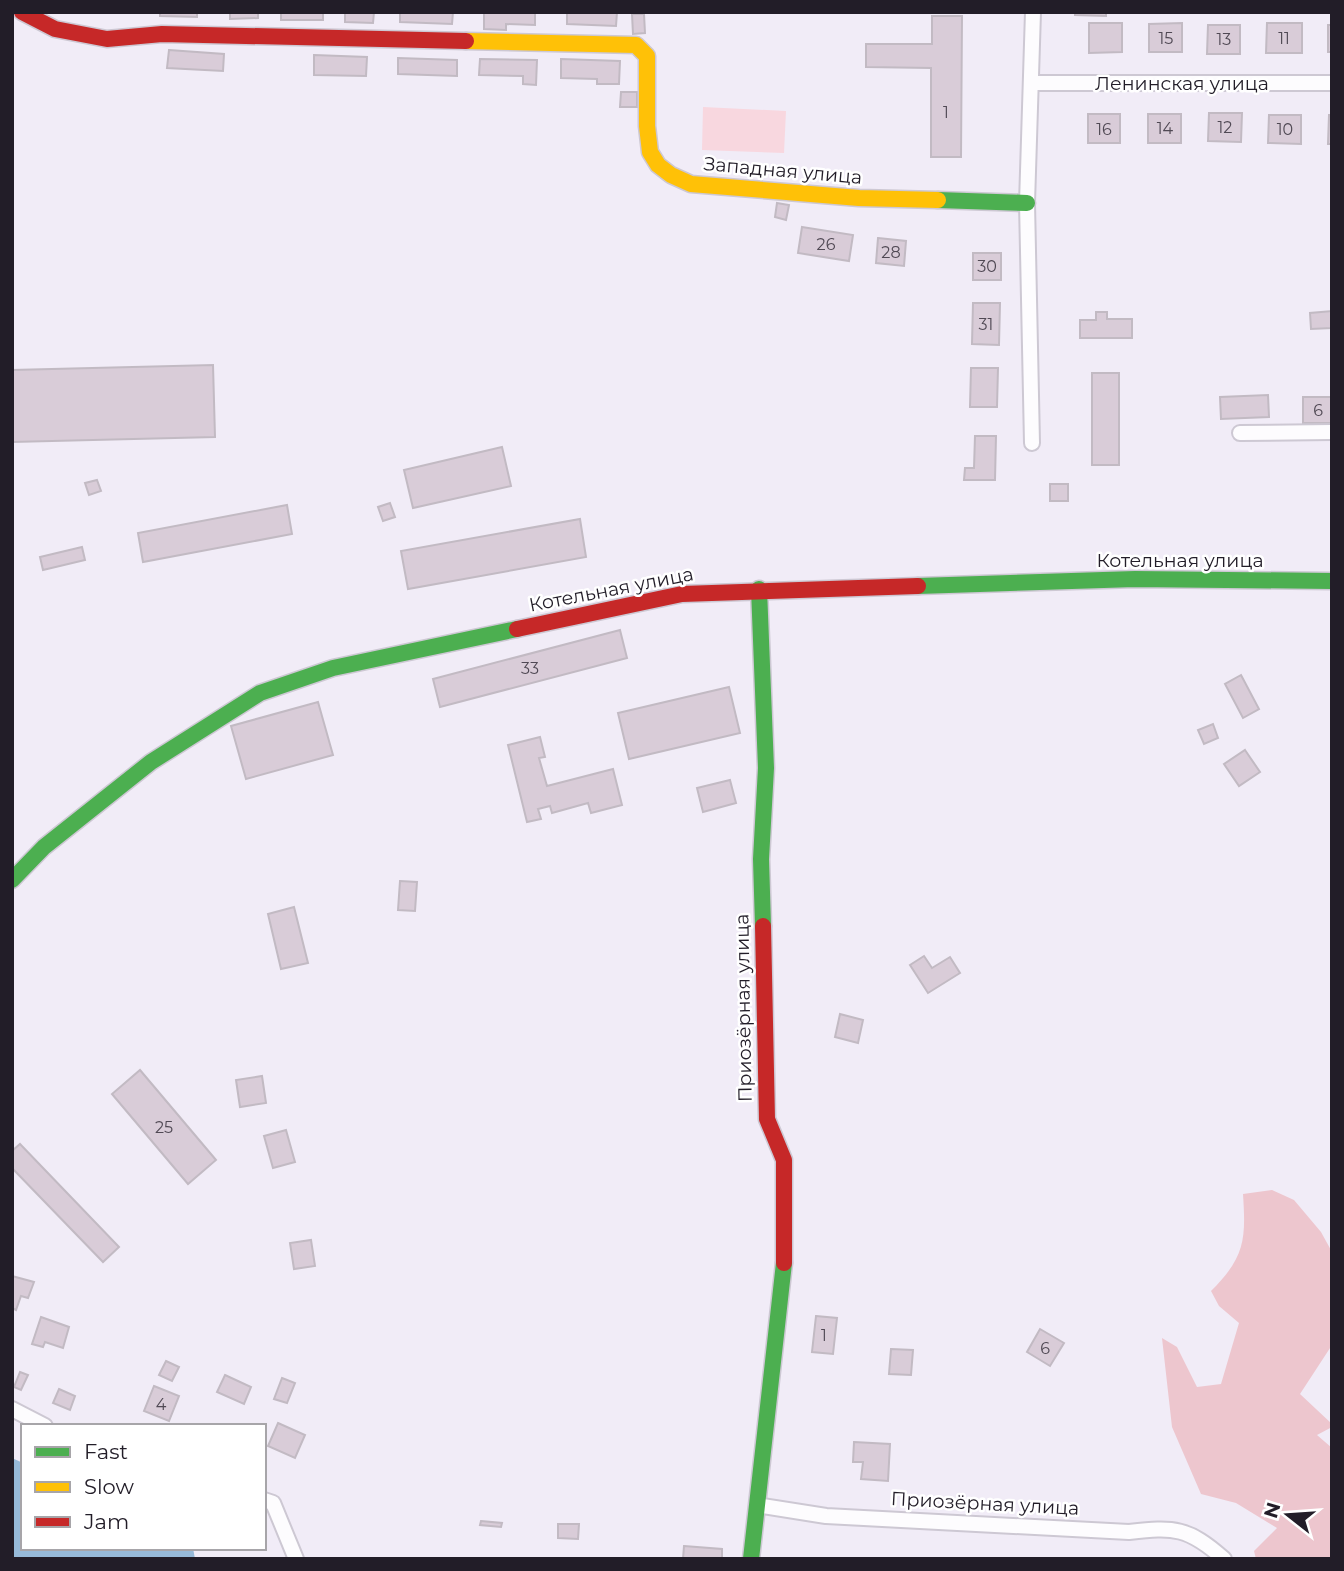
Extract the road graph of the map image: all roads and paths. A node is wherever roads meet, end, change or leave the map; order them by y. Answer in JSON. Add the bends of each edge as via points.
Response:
{"nodes":[{"id":1,"x":22,"y":12,"type":"edge"},
{"id":2,"x":1033,"y":12,"type":"edge"},
{"id":3,"x":1032,"y":83,"type":"junction"},
{"id":4,"x":1332,"y":83,"type":"edge"},
{"id":5,"x":1027,"y":203,"type":"junction"},
{"id":6,"x":1332,"y":432,"type":"edge"},
{"id":7,"x":1240,"y":433,"type":"dead end"},
{"id":8,"x":1032,"y":443,"type":"dead end"},
{"id":9,"x":1332,"y":581,"type":"edge"},
{"id":10,"x":759,"y":589,"type":"junction"},
{"id":11,"x":12,"y":880,"type":"edge"},
{"id":12,"x":12,"y":1409,"type":"edge"},
{"id":13,"x":41,"y":1424,"type":"edge"},
{"id":14,"x":266,"y":1501,"type":"edge"},
{"id":15,"x":757,"y":1506,"type":"junction"},
{"id":16,"x":296,"y":1559,"type":"edge"},
{"id":17,"x":751,"y":1559,"type":"edge"},
{"id":18,"x":1224,"y":1559,"type":"edge"}],
"edges":[{"from":1,"to":5,"type":"street","name":"Западная улица","via":[[78,37],[100,41],[162,34],[636,45],[647,56],[652,159],[667,174],[691,184],[859,198]]},
{"from":2,"to":3,"type":"street"},
{"from":3,"to":4,"type":"street","name":"Ленинская улица"},
{"from":3,"to":5,"type":"street"},
{"from":5,"to":8,"type":"street"},
{"from":6,"to":7,"type":"street"},
{"from":9,"to":10,"type":"street","name":"Котельная улица","via":[[1135,579]]},
{"from":10,"to":11,"type":"street","name":"Котельная улица","via":[[682,594],[334,668],[260,693],[150,762],[44,847]]},
{"from":10,"to":15,"type":"street","name":"Приозёрная улица","via":[[766,768],[761,859],[767,1119],[784,1160],[785,1252]]},
{"from":12,"to":13,"type":"street"},
{"from":14,"to":16,"type":"street","via":[[273,1503]]},
{"from":15,"to":17,"type":"street","name":"Приозёрная улица"},
{"from":15,"to":18,"type":"street","name":"Приозёрная улица","via":[[826,1516],[1129,1532],[1170,1527],[1193,1536]]}]}
